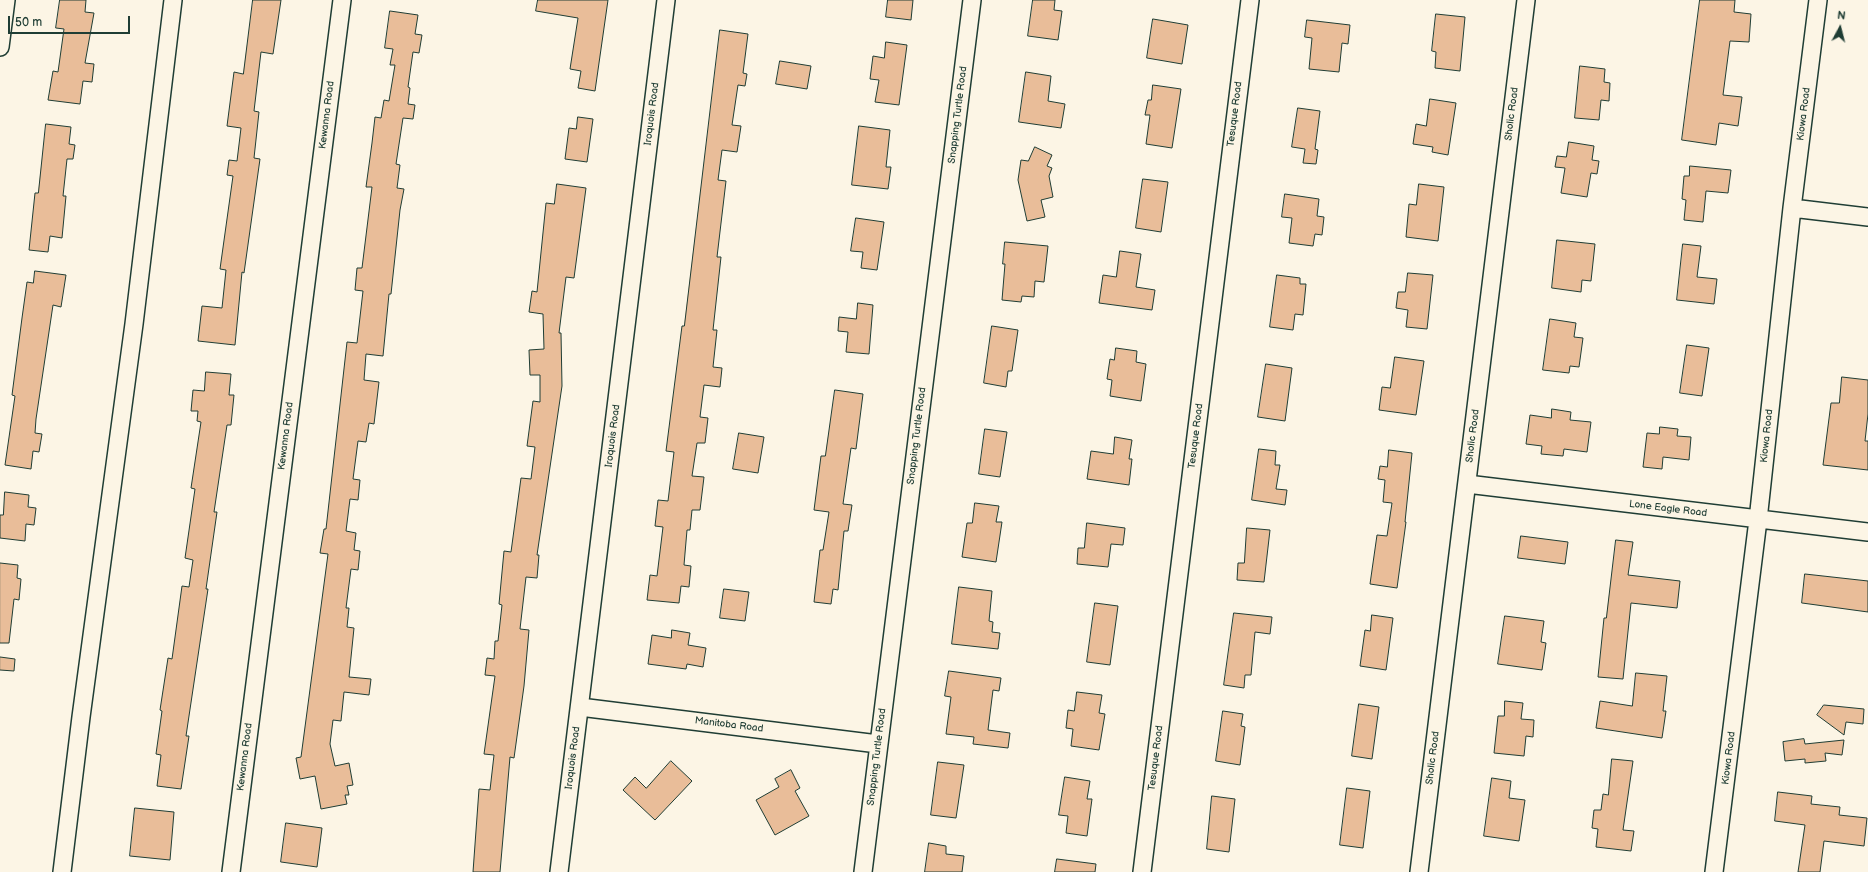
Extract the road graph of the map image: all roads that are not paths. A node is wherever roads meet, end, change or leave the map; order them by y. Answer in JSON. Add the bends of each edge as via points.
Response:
{"nodes":[{"id":1,"x":6,"y":0,"type":"edge"},
{"id":2,"x":173,"y":0,"type":"edge"},
{"id":3,"x":342,"y":0,"type":"edge"},
{"id":4,"x":666,"y":0,"type":"edge"},
{"id":5,"x":972,"y":0,"type":"edge"},
{"id":6,"x":1250,"y":0,"type":"edge"},
{"id":7,"x":1526,"y":0,"type":"edge"},
{"id":8,"x":1818,"y":0,"type":"edge"},
{"id":9,"x":0,"y":47,"type":"edge"},
{"id":10,"x":1792,"y":208,"type":"junction"},
{"id":11,"x":1868,"y":218,"type":"edge"},
{"id":12,"x":1467,"y":484,"type":"junction"},
{"id":13,"x":1758,"y":520,"type":"junction"},
{"id":14,"x":1868,"y":532,"type":"edge"},
{"id":15,"x":580,"y":707,"type":"junction"},
{"id":16,"x":878,"y":744,"type":"junction"},
{"id":17,"x":62,"y":872,"type":"edge"},
{"id":18,"x":231,"y":872,"type":"edge"},
{"id":19,"x":559,"y":872,"type":"edge"},
{"id":20,"x":862,"y":872,"type":"edge"},
{"id":21,"x":1142,"y":872,"type":"edge"},
{"id":22,"x":1419,"y":872,"type":"edge"},
{"id":23,"x":1714,"y":872,"type":"edge"}],
"edges":[{"from":1,"to":9,"type":"street"},
{"from":2,"to":17,"type":"street","via":[[134,324]]},
{"from":3,"to":18,"type":"street","name":"Kewanna Road"},
{"from":4,"to":15,"type":"street","name":"Iroquois Road"},
{"from":5,"to":16,"type":"street","name":"Snapping Turtle Road"},
{"from":6,"to":21,"type":"street","name":"Tesuque Road"},
{"from":7,"to":12,"type":"street","name":"Sholic Road"},
{"from":8,"to":10,"type":"street","name":"Kiowa Road"},
{"from":10,"to":11,"type":"street"},
{"from":10,"to":13,"type":"street","name":"Kiowa Road"},
{"from":12,"to":13,"type":"street","name":"Lone Eagle Road"},
{"from":12,"to":22,"type":"street","name":"Sholic Road"},
{"from":13,"to":14,"type":"street","name":"Lone Eagle Road"},
{"from":13,"to":23,"type":"street","name":"Kiowa Road"},
{"from":15,"to":16,"type":"street","name":"Manitoba Road"},
{"from":15,"to":19,"type":"street","name":"Iroquois Road"},
{"from":16,"to":20,"type":"street","name":"Snapping Turtle Road"}]}
